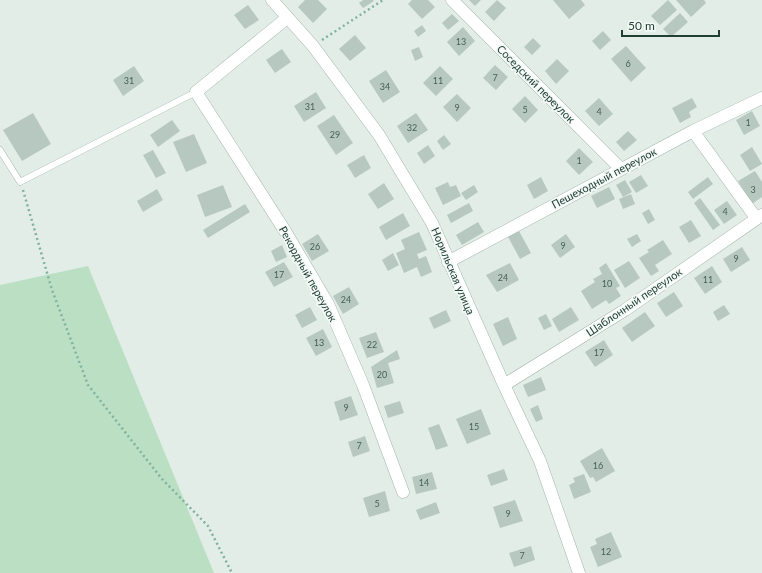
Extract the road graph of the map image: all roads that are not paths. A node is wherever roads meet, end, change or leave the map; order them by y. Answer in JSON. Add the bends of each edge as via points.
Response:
{"nodes":[{"id":1,"x":272,"y":0,"type":"edge"},
{"id":2,"x":452,"y":0,"type":"edge"},
{"id":3,"x":288,"y":18,"type":"junction"},
{"id":4,"x":196,"y":92,"type":"junction"},
{"id":5,"x":762,"y":98,"type":"edge"},
{"id":6,"x":693,"y":131,"type":"junction"},
{"id":7,"x":0,"y":150,"type":"edge"},
{"id":8,"x":621,"y":169,"type":"junction"},
{"id":9,"x":759,"y":217,"type":"edge"},
{"id":10,"x":448,"y":262,"type":"junction"},
{"id":11,"x":504,"y":385,"type":"junction"},
{"id":12,"x":403,"y":492,"type":"dead end"},
{"id":13,"x":579,"y":573,"type":"edge"}],
"edges":[{"from":1,"to":3,"type":"street","name":"Норильская улица"},
{"from":2,"to":8,"type":"street","name":"Соседский переулок"},
{"from":3,"to":4,"type":"street"},
{"from":3,"to":10,"type":"street","name":"Норильская улица","via":[[313,46],[379,135],[432,223]]},
{"from":4,"to":7,"type":"lane","via":[[20,182]]},
{"from":4,"to":12,"type":"street","name":"Рекордный переулок","via":[[285,231],[328,304],[363,385]]},
{"from":5,"to":6,"type":"street","name":"Пешеходный переулок"},
{"from":6,"to":8,"type":"street","name":"Пешеходный переулок"},
{"from":6,"to":9,"type":"street"},
{"from":8,"to":10,"type":"street","name":"Пешеходный переулок"},
{"from":9,"to":11,"type":"street","name":"Шаблонный переулок","via":[[625,310]]},
{"from":10,"to":11,"type":"street","name":"Норильская улица"},
{"from":11,"to":13,"type":"street","name":"Норильская улица","via":[[540,461]]}]}
